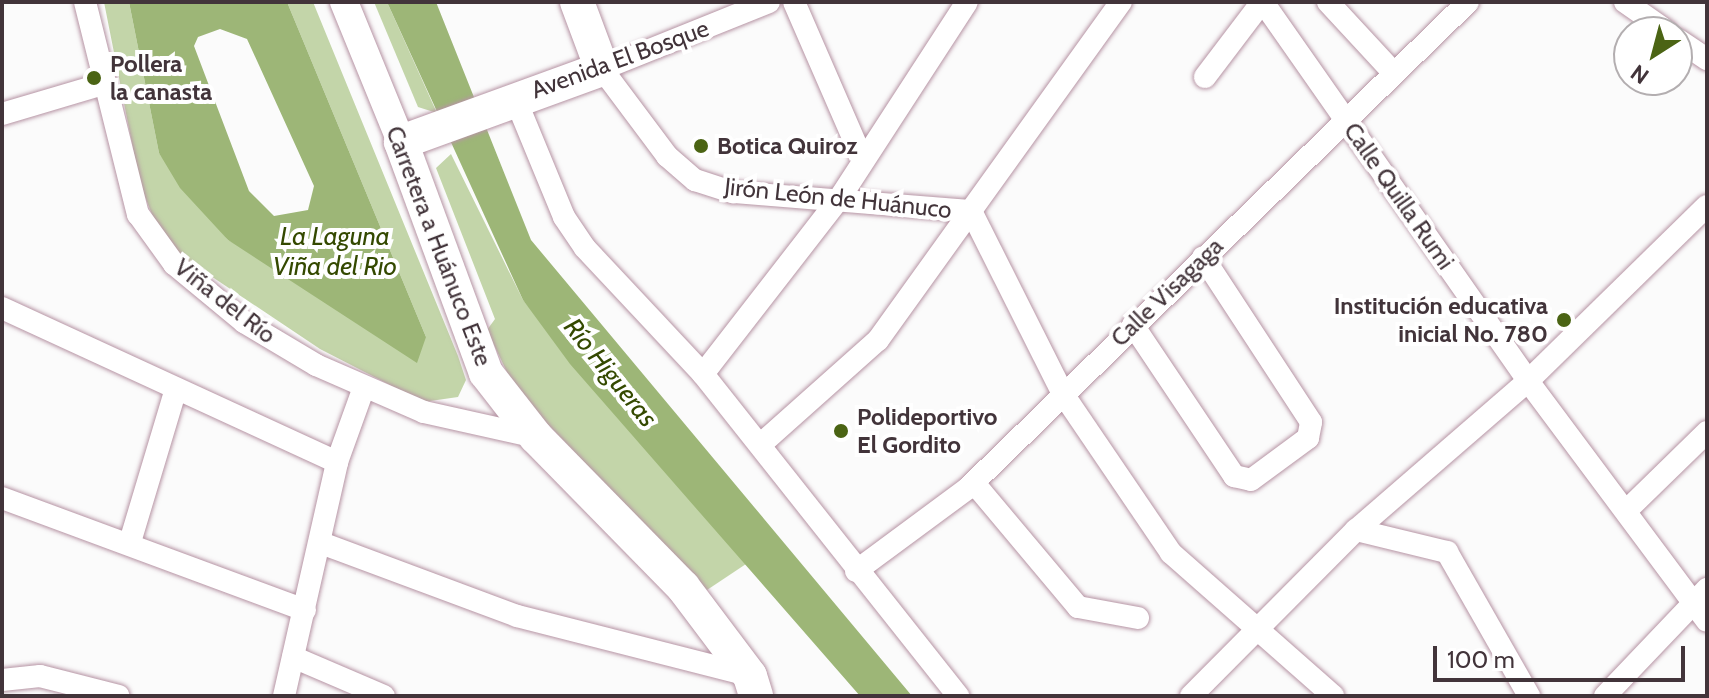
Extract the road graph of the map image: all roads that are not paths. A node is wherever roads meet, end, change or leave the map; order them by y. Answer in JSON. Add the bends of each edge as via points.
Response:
{"nodes":[{"id":1,"x":85,"y":2,"type":"edge"},
{"id":2,"x":344,"y":2,"type":"edge"},
{"id":3,"x":577,"y":2,"type":"edge"},
{"id":4,"x":769,"y":2,"type":"edge"},
{"id":5,"x":794,"y":2,"type":"edge"},
{"id":6,"x":967,"y":2,"type":"edge"},
{"id":7,"x":1121,"y":2,"type":"edge"},
{"id":8,"x":1262,"y":2,"type":"edge"},
{"id":9,"x":1328,"y":2,"type":"edge"},
{"id":10,"x":1468,"y":2,"type":"edge"},
{"id":11,"x":1625,"y":2,"type":"edge"},
{"id":12,"x":1645,"y":16,"type":"edge"},
{"id":13,"x":602,"y":69,"type":"junction"},
{"id":14,"x":1392,"y":71,"type":"junction"},
{"id":15,"x":1205,"y":77,"type":"dead end"},
{"id":16,"x":103,"y":84,"type":"junction"},
{"id":17,"x":507,"y":101,"type":"junction"},
{"id":18,"x":2,"y":114,"type":"edge"},
{"id":19,"x":1345,"y":117,"type":"junction"},
{"id":20,"x":401,"y":142,"type":"junction"},
{"id":21,"x":863,"y":161,"type":"junction"},
{"id":22,"x":841,"y":196,"type":"junction"},
{"id":23,"x":1707,"y":206,"type":"edge"},
{"id":24,"x":971,"y":211,"type":"junction"},
{"id":25,"x":1203,"y":257,"type":"junction"},
{"id":26,"x":2,"y":308,"type":"edge"},
{"id":27,"x":1133,"y":325,"type":"junction"},
{"id":28,"x":703,"y":374,"type":"junction"},
{"id":29,"x":1528,"y":381,"type":"junction"},
{"id":30,"x":364,"y":387,"type":"junction"},
{"id":31,"x":176,"y":389,"type":"junction"},
{"id":32,"x":1063,"y":394,"type":"junction"},
{"id":33,"x":1707,"y":432,"type":"edge"},
{"id":34,"x":536,"y":437,"type":"junction"},
{"id":35,"x":760,"y":445,"type":"junction"},
{"id":36,"x":337,"y":462,"type":"junction"},
{"id":37,"x":974,"y":483,"type":"junction"},
{"id":38,"x":2,"y":498,"type":"edge"},
{"id":39,"x":1626,"y":511,"type":"junction"},
{"id":40,"x":1356,"y":530,"type":"junction"},
{"id":41,"x":130,"y":542,"type":"junction"},
{"id":42,"x":321,"y":543,"type":"junction"},
{"id":43,"x":856,"y":571,"type":"junction"},
{"id":44,"x":1700,"y":595,"type":"edge"},
{"id":45,"x":305,"y":610,"type":"junction"},
{"id":46,"x":1138,"y":618,"type":"dead end"},
{"id":47,"x":1707,"y":621,"type":"edge"},
{"id":48,"x":1255,"y":630,"type":"junction"},
{"id":49,"x":293,"y":657,"type":"junction"},
{"id":50,"x":2,"y":680,"type":"edge"},
{"id":51,"x":753,"y":686,"type":"edge"},
{"id":52,"x":30,"y":696,"type":"edge"},
{"id":53,"x":119,"y":696,"type":"edge"},
{"id":54,"x":284,"y":696,"type":"edge"},
{"id":55,"x":384,"y":696,"type":"edge"},
{"id":56,"x":958,"y":696,"type":"edge"},
{"id":57,"x":1191,"y":696,"type":"edge"},
{"id":58,"x":1333,"y":696,"type":"edge"},
{"id":59,"x":1529,"y":696,"type":"edge"},
{"id":60,"x":1605,"y":696,"type":"edge"}],
"edges":[{"from":1,"to":16,"type":"street","name":"Viña del Río"},
{"from":2,"to":20,"type":"main road","name":"Carretera a Huánuco Este"},
{"from":3,"to":13,"type":"highway","name":"Jirón León de Huánuco"},
{"from":4,"to":13,"type":"street","name":"Avenida El Bosque"},
{"from":5,"to":21,"type":"street"},
{"from":6,"to":21,"type":"street"},
{"from":7,"to":24,"type":"street"},
{"from":8,"to":15,"type":"street"},
{"from":8,"to":19,"type":"street","name":"Calle Quilla Rumi"},
{"from":9,"to":14,"type":"street"},
{"from":10,"to":14,"type":"street","name":"Calle Visagaga"},
{"from":11,"to":12,"type":"street"},
{"from":13,"to":17,"type":"highway","name":"Avenida El Bosque"},
{"from":13,"to":22,"type":"street","name":"Jirón León de Huánuco","via":[[667,156],[695,180],[733,192]]},
{"from":14,"to":19,"type":"street","name":"Calle Visagaga"},
{"from":16,"to":18,"type":"street"},
{"from":16,"to":30,"type":"street","name":"Viña del Río","via":[[138,214],[174,264],[244,322]]},
{"from":17,"to":20,"type":"highway","name":"Avenida El Bosque"},
{"from":17,"to":28,"type":"street","via":[[578,238]]},
{"from":19,"to":25,"type":"street","name":"Calle Visagaga"},
{"from":19,"to":29,"type":"street","name":"Calle Quilla Rumi"},
{"from":20,"to":34,"type":"highway","name":"Carretera a Huánuco Este","via":[[486,373]]},
{"from":21,"to":22,"type":"street"},
{"from":22,"to":24,"type":"street","name":"Jirón León de Huánuco"},
{"from":22,"to":28,"type":"street"},
{"from":23,"to":29,"type":"street"},
{"from":24,"to":32,"type":"street","name":"Jirón León de Huánuco"},
{"from":24,"to":35,"type":"street","via":[[878,340]]},
{"from":25,"to":27,"type":"street","name":"Calle Visagaga"},
{"from":25,"to":27,"type":"street","via":[[1311,422],[1308,438],[1241,481]]},
{"from":26,"to":31,"type":"street"},
{"from":27,"to":32,"type":"street","name":"Calle Visagaga"},
{"from":28,"to":35,"type":"street"},
{"from":29,"to":39,"type":"street","name":"Calle Quilla Rumi"},
{"from":29,"to":40,"type":"street"},
{"from":30,"to":34,"type":"street","name":"Viña del Río","via":[[424,412]]},
{"from":30,"to":36,"type":"street"},
{"from":31,"to":36,"type":"street"},
{"from":31,"to":41,"type":"street"},
{"from":32,"to":37,"type":"street","name":"Calle Visagaga"},
{"from":32,"to":48,"type":"street","name":"Jirón León de Huánuco","via":[[1171,553]]},
{"from":33,"to":39,"type":"street"},
{"from":34,"to":51,"type":"highway","name":"Carretera a Huánuco Este","via":[[683,587]]},
{"from":35,"to":43,"type":"street"},
{"from":36,"to":42,"type":"street"},
{"from":37,"to":43,"type":"street","name":"Calle Visagaga"},
{"from":37,"to":46,"type":"street","via":[[1078,607]]},
{"from":38,"to":41,"type":"street"},
{"from":39,"to":44,"type":"street","name":"Calle Quilla Rumi"},
{"from":40,"to":48,"type":"street"},
{"from":40,"to":59,"type":"street","via":[[1447,552]]},
{"from":41,"to":45,"type":"street"},
{"from":42,"to":45,"type":"street"},
{"from":42,"to":51,"type":"street","via":[[517,616]]},
{"from":43,"to":56,"type":"street"},
{"from":44,"to":47,"type":"street","name":"Calle Quilla Rumi"},
{"from":44,"to":60,"type":"street"},
{"from":45,"to":49,"type":"street"},
{"from":48,"to":57,"type":"street"},
{"from":48,"to":58,"type":"street","name":"Jirón León de Huánuco"},
{"from":49,"to":54,"type":"street"},
{"from":49,"to":55,"type":"street"},
{"from":50,"to":52,"type":"street"},
{"from":50,"to":53,"type":"street","via":[[40,676]]}]}
